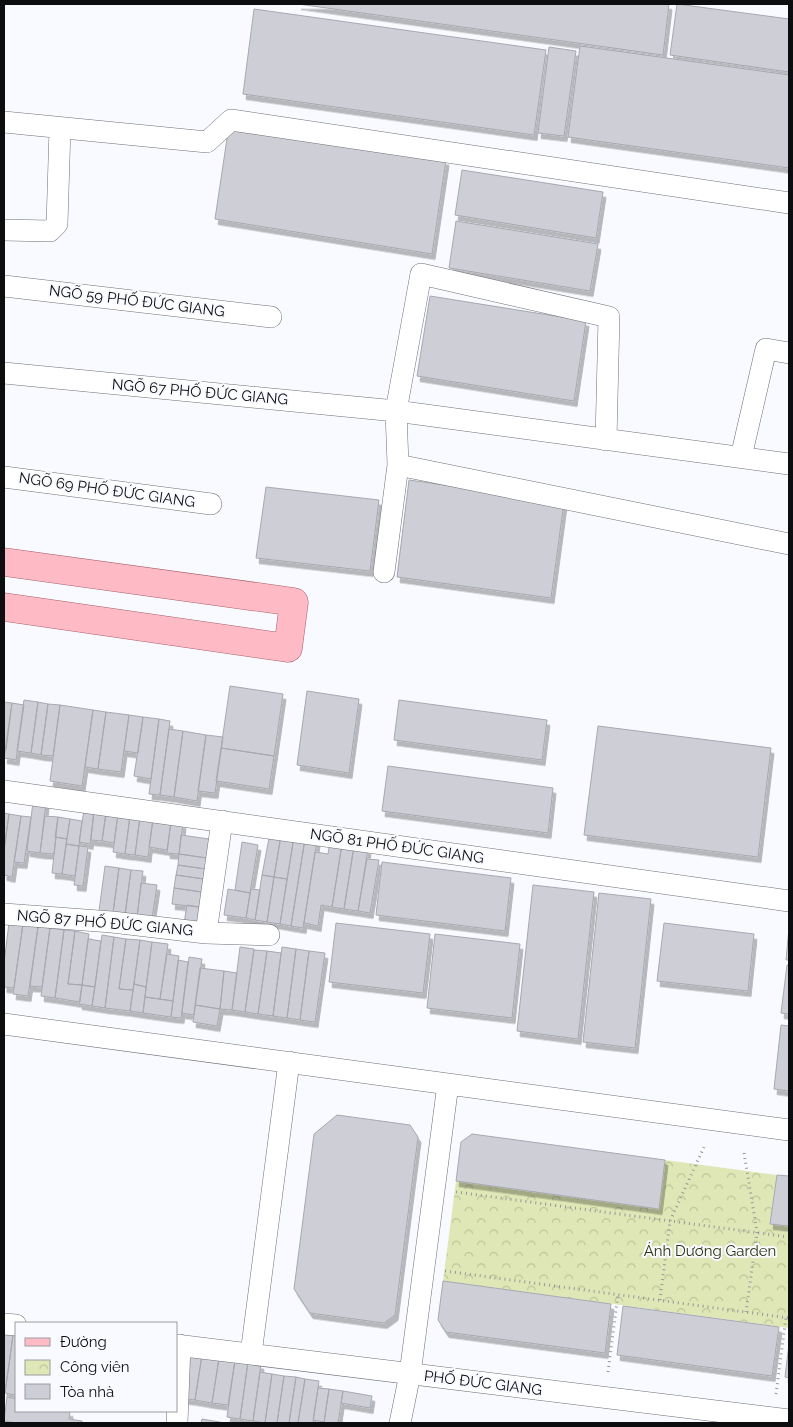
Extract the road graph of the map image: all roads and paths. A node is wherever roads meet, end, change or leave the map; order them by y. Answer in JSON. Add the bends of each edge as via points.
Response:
{"nodes":[{"id":1,"x":4,"y":122,"type":"edge"},
{"id":2,"x":60,"y":128,"type":"junction"},
{"id":3,"x":789,"y":203,"type":"edge"},
{"id":4,"x":4,"y":230,"type":"edge"},
{"id":5,"x":4,"y":286,"type":"edge"},
{"id":6,"x":271,"y":317,"type":"dead end"},
{"id":7,"x":789,"y":353,"type":"edge"},
{"id":8,"x":4,"y":373,"type":"edge"},
{"id":9,"x":396,"y":411,"type":"junction"},
{"id":10,"x":606,"y":440,"type":"junction"},
{"id":11,"x":741,"y":456,"type":"junction"},
{"id":12,"x":789,"y":464,"type":"edge"},
{"id":13,"x":398,"y":465,"type":"junction"},
{"id":14,"x":4,"y":476,"type":"edge"},
{"id":15,"x":210,"y":504,"type":"dead end"},
{"id":16,"x":789,"y":544,"type":"edge"},
{"id":17,"x":4,"y":562,"type":"edge"},
{"id":18,"x":384,"y":572,"type":"dead end"},
{"id":19,"x":4,"y":607,"type":"edge"},
{"id":20,"x":4,"y":791,"type":"edge"},
{"id":21,"x":222,"y":821,"type":"junction"},
{"id":22,"x":789,"y":901,"type":"edge"},
{"id":23,"x":4,"y":914,"type":"edge"},
{"id":24,"x":206,"y":933,"type":"junction"},
{"id":25,"x":269,"y":935,"type":"dead end"},
{"id":26,"x":4,"y":1024,"type":"edge"},
{"id":27,"x":289,"y":1062,"type":"junction"},
{"id":28,"x":448,"y":1084,"type":"junction"},
{"id":29,"x":789,"y":1130,"type":"edge"},
{"id":30,"x":704,"y":1147,"type":"dead end"},
{"id":31,"x":744,"y":1152,"type":"dead end"},
{"id":32,"x":448,"y":1190,"type":"dead end"},
{"id":33,"x":670,"y":1221,"type":"junction"},
{"id":34,"x":757,"y":1232,"type":"junction"},
{"id":35,"x":789,"y":1237,"type":"edge"},
{"id":36,"x":437,"y":1270,"type":"dead end"},
{"id":37,"x":618,"y":1294,"type":"junction"},
{"id":38,"x":660,"y":1300,"type":"junction"},
{"id":39,"x":746,"y":1312,"type":"junction"},
{"id":40,"x":788,"y":1317,"type":"edge"},
{"id":41,"x":178,"y":1345,"type":"edge"},
{"id":42,"x":251,"y":1354,"type":"junction"},
{"id":43,"x":608,"y":1372,"type":"dead end"},
{"id":44,"x":410,"y":1374,"type":"junction"},
{"id":45,"x":776,"y":1394,"type":"dead end"},
{"id":46,"x":789,"y":1420,"type":"edge"},
{"id":47,"x":400,"y":1423,"type":"edge"}],
"edges":[{"from":1,"to":2,"type":"street"},
{"from":2,"to":3,"type":"street","via":[[207,142],[231,120]]},
{"from":2,"to":4,"type":"street","via":[[57,224],[50,231]]},
{"from":5,"to":6,"type":"street","name":"NGÕ 59 PHỐ ĐỨC GIANG"},
{"from":7,"to":11,"type":"street","via":[[766,349]]},
{"from":8,"to":9,"type":"street","name":"NGÕ 67 PHỐ ĐỨC GIANG"},
{"from":9,"to":10,"type":"street","name":"NGÕ 67 PHỐ ĐỨC GIANG"},
{"from":9,"to":10,"type":"street","via":[[420,274],[608,317]]},
{"from":9,"to":13,"type":"street"},
{"from":10,"to":11,"type":"street","name":"NGÕ 67 PHỐ ĐỨC GIANG"},
{"from":11,"to":12,"type":"street","name":"NGÕ 67 PHỐ ĐỨC GIANG"},
{"from":13,"to":16,"type":"street"},
{"from":13,"to":18,"type":"street"},
{"from":14,"to":15,"type":"street","name":"NGÕ 69 PHỐ ĐỨC GIANG"},
{"from":17,"to":19,"type":"main road","via":[[294,602],[288,648]]},
{"from":20,"to":21,"type":"street","name":"NGÕ 81 PHỐ ĐỨC GIANG"},
{"from":21,"to":22,"type":"street","name":"NGÕ 81 PHỐ ĐỨC GIANG"},
{"from":21,"to":24,"type":"street"},
{"from":23,"to":24,"type":"street","name":"NGÕ 87 PHỐ ĐỨC GIANG"},
{"from":24,"to":25,"type":"street","name":"NGÕ 87 PHỐ ĐỨC GIANG"},
{"from":26,"to":27,"type":"street"},
{"from":27,"to":28,"type":"street"},
{"from":27,"to":42,"type":"street"},
{"from":28,"to":29,"type":"street"},
{"from":28,"to":44,"type":"street"},
{"from":30,"to":33,"type":"path"},
{"from":31,"to":34,"type":"path"},
{"from":32,"to":33,"type":"path"},
{"from":33,"to":34,"type":"path"},
{"from":33,"to":38,"type":"path"},
{"from":34,"to":35,"type":"path"},
{"from":34,"to":39,"type":"path"},
{"from":36,"to":37,"type":"path"},
{"from":37,"to":38,"type":"path"},
{"from":37,"to":43,"type":"path"},
{"from":38,"to":39,"type":"path"},
{"from":39,"to":40,"type":"path"},
{"from":40,"to":45,"type":"path"},
{"from":41,"to":42,"type":"street","name":"PHỐ ĐỨC GIANG"},
{"from":42,"to":44,"type":"street","name":"PHỐ ĐỨC GIANG"},
{"from":44,"to":46,"type":"street","name":"PHỐ ĐỨC GIANG"},
{"from":44,"to":47,"type":"street"}]}
